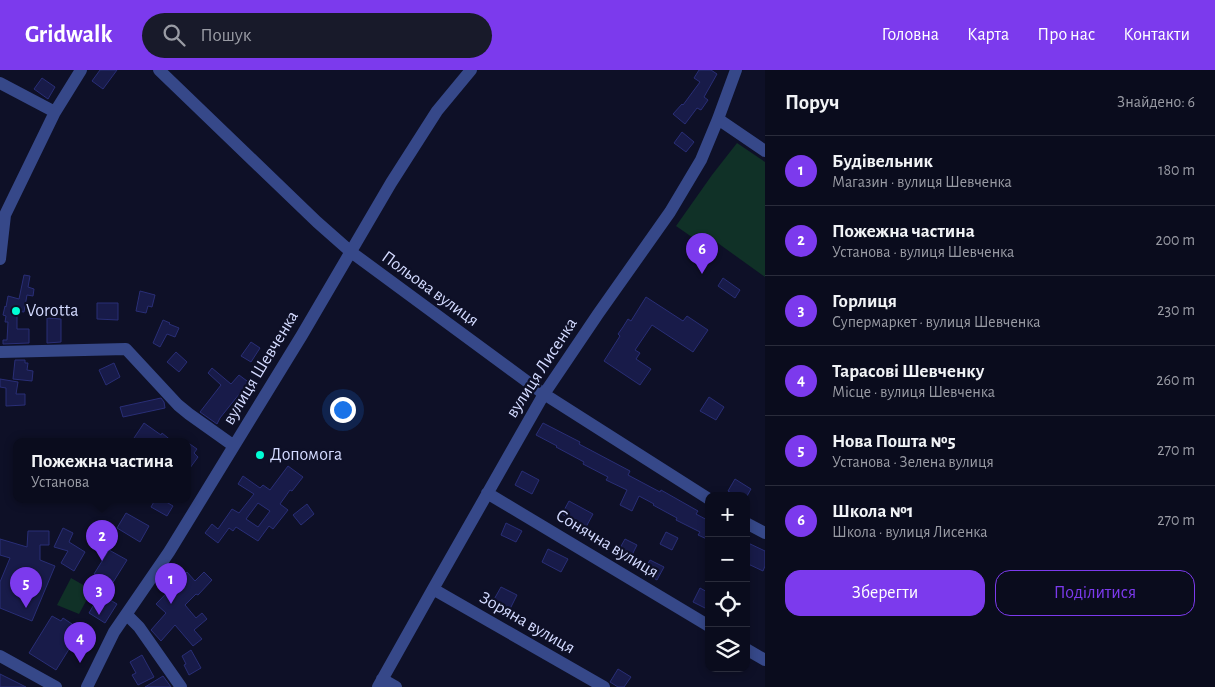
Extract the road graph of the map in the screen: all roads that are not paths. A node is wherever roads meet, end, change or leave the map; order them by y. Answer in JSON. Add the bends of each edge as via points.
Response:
{"nodes":[{"id":1,"x":81,"y":70,"type":"edge"},
{"id":2,"x":159,"y":70,"type":"edge"},
{"id":3,"x":471,"y":70,"type":"edge"},
{"id":4,"x":736,"y":70,"type":"edge"},
{"id":5,"x":0,"y":83,"type":"edge"},
{"id":6,"x":55,"y":112,"type":"junction"},
{"id":7,"x":718,"y":119,"type":"junction"},
{"id":8,"x":765,"y":151,"type":"edge"},
{"id":9,"x":3,"y":217,"type":"edge"},
{"id":10,"x":351,"y":252,"type":"junction"},
{"id":11,"x":0,"y":259,"type":"edge"},
{"id":12,"x":0,"y":352,"type":"edge"},
{"id":13,"x":544,"y":394,"type":"junction"},
{"id":14,"x":234,"y":446,"type":"junction"},
{"id":15,"x":487,"y":493,"type":"junction"},
{"id":16,"x":705,"y":496,"type":"edge"},
{"id":17,"x":750,"y":525,"type":"edge"},
{"id":18,"x":765,"y":533,"type":"edge"},
{"id":19,"x":432,"y":589,"type":"junction"},
{"id":20,"x":127,"y":615,"type":"junction"},
{"id":21,"x":705,"y":624,"type":"edge"},
{"id":22,"x":750,"y":651,"type":"edge"},
{"id":23,"x":0,"y":656,"type":"edge"},
{"id":24,"x":765,"y":660,"type":"edge"},
{"id":25,"x":380,"y":683,"type":"edge"},
{"id":26,"x":56,"y":687,"type":"edge"},
{"id":27,"x":87,"y":687,"type":"edge"},
{"id":28,"x":180,"y":687,"type":"edge"},
{"id":29,"x":396,"y":687,"type":"edge"},
{"id":30,"x":604,"y":687,"type":"edge"}],
"edges":[{"from":1,"to":6,"type":"street"},
{"from":2,"to":10,"type":"street","name":"Польова вулиця"},
{"from":3,"to":10,"type":"street","name":"вулиця Шевченка","via":[[437,111]]},
{"from":4,"to":7,"type":"street","name":"вулиця Лисенка"},
{"from":5,"to":6,"type":"street"},
{"from":6,"to":9,"type":"street"},
{"from":7,"to":8,"type":"street"},
{"from":7,"to":13,"type":"street","name":"вулиця Лисенка","via":[[701,160],[670,212]]},
{"from":9,"to":11,"type":"street"},
{"from":10,"to":13,"type":"street","name":"Польова вулиця"},
{"from":10,"to":14,"type":"street","name":"вулиця Шевченка"},
{"from":12,"to":14,"type":"street","via":[[126,348],[178,405]]},
{"from":13,"to":15,"type":"street","name":"вулиця Лисенка"},
{"from":13,"to":16,"type":"street","name":"Польова вулиця"},
{"from":14,"to":20,"type":"street","name":"вулиця Шевченка"},
{"from":15,"to":19,"type":"street","name":"вулиця Лисенка"},
{"from":15,"to":21,"type":"street","name":"Сонячна вулиця"},
{"from":17,"to":18,"type":"street"},
{"from":19,"to":25,"type":"street","name":"вулиця Лисенка"},
{"from":19,"to":30,"type":"street","name":"Зоряна вулиця"},
{"from":20,"to":27,"type":"street","name":"вулиця Шевченка","via":[[114,632]]},
{"from":20,"to":28,"type":"street","via":[[145,635]]},
{"from":22,"to":24,"type":"street"},
{"from":23,"to":26,"type":"street"},
{"from":25,"to":29,"type":"street"}]}
